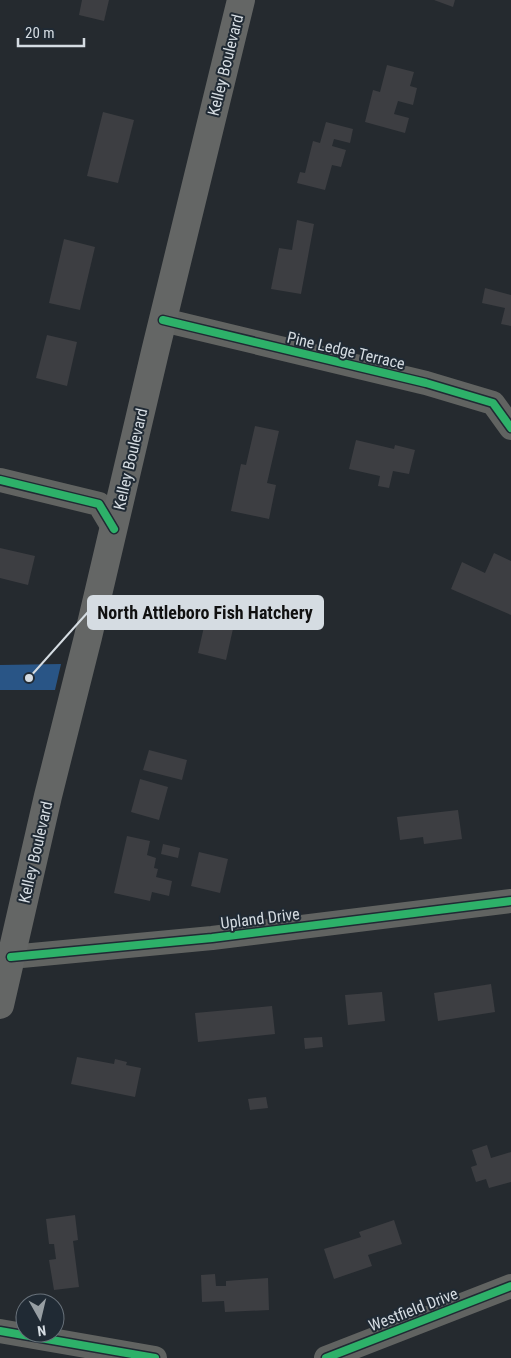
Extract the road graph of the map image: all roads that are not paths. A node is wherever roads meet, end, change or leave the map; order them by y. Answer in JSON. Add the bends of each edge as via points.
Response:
{"nodes":[{"id":1,"x":241,"y":0,"type":"edge"},
{"id":2,"x":163,"y":320,"type":"junction"},
{"id":3,"x":511,"y":428,"type":"edge"},
{"id":4,"x":0,"y":480,"type":"edge"},
{"id":5,"x":114,"y":529,"type":"junction"},
{"id":6,"x":511,"y":901,"type":"edge"},
{"id":7,"x":11,"y":957,"type":"junction"},
{"id":8,"x":0,"y":1005,"type":"edge"},
{"id":9,"x":511,"y":1286,"type":"edge"},
{"id":10,"x":0,"y":1331,"type":"edge"},
{"id":11,"x":155,"y":1358,"type":"edge"},
{"id":12,"x":326,"y":1358,"type":"edge"}],
"edges":[{"from":1,"to":2,"type":"main road","name":"Kelley Boulevard"},
{"from":2,"to":3,"type":"street","name":"Pine Ledge Terrace","via":[[426,383],[493,403]]},
{"from":2,"to":5,"type":"main road","name":"Kelley Boulevard"},
{"from":4,"to":5,"type":"street","via":[[99,504]]},
{"from":5,"to":7,"type":"main road","name":"Kelley Boulevard"},
{"from":6,"to":7,"type":"street","name":"Upland Drive","via":[[212,938]]},
{"from":7,"to":8,"type":"main road","name":"Kelley Boulevard"},
{"from":9,"to":12,"type":"street","name":"Westfield Drive"},
{"from":10,"to":11,"type":"street"}]}
